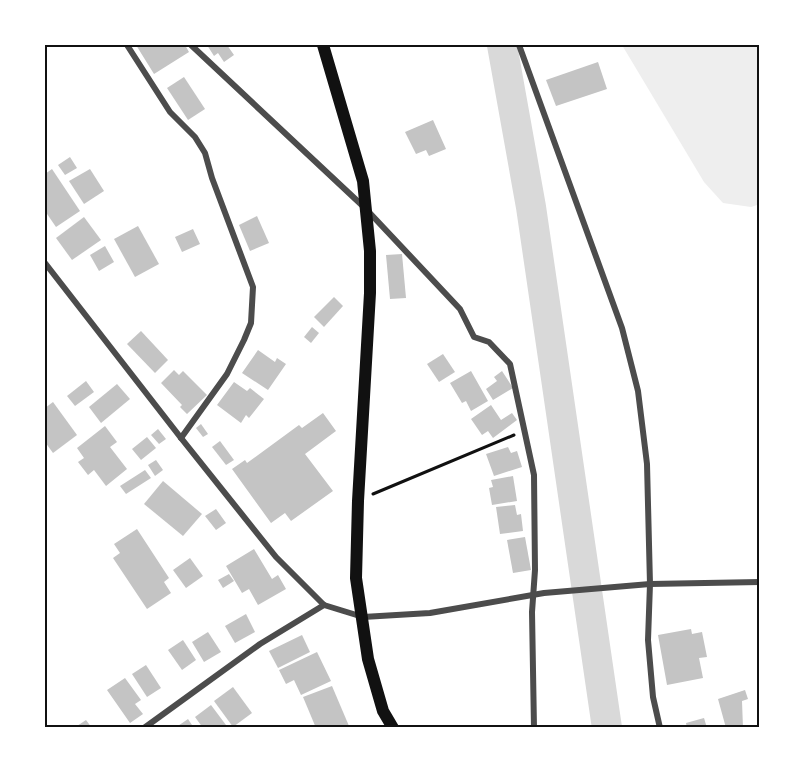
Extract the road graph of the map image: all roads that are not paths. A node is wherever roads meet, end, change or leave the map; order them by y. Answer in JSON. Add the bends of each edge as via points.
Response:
{"nodes":[{"id":1,"x":127,"y":45,"type":"edge"},
{"id":2,"x":191,"y":45,"type":"edge"},
{"id":3,"x":323,"y":45,"type":"edge"},
{"id":4,"x":519,"y":45,"type":"edge"},
{"id":5,"x":366,"y":209,"type":"junction"},
{"id":6,"x":45,"y":263,"type":"edge"},
{"id":7,"x":181,"y":438,"type":"junction"},
{"id":8,"x":760,"y":582,"type":"edge"},
{"id":9,"x":650,"y":584,"type":"junction"},
{"id":10,"x":532,"y":594,"type":"junction"},
{"id":11,"x":324,"y":605,"type":"junction"},
{"id":12,"x":363,"y":617,"type":"junction"},
{"id":13,"x":144,"y":728,"type":"edge"},
{"id":14,"x":393,"y":728,"type":"edge"},
{"id":15,"x":534,"y":728,"type":"edge"},
{"id":16,"x":660,"y":728,"type":"edge"}],
"edges":[{"from":1,"to":7,"type":"street","via":[[170,112],[205,153],[253,287],[251,323],[244,340],[226,374]]},
{"from":2,"to":5,"type":"street"},
{"from":3,"to":5,"type":"main road","via":[[363,181]]},
{"from":4,"to":9,"type":"street","via":[[622,328],[638,391],[647,464]]},
{"from":5,"to":10,"type":"street","via":[[460,309],[474,337],[489,342],[510,364],[534,475]]},
{"from":5,"to":12,"type":"main road","via":[[370,293],[356,578]]},
{"from":6,"to":7,"type":"street"},
{"from":7,"to":11,"type":"street","via":[[276,557]]},
{"from":8,"to":9,"type":"street"},
{"from":9,"to":10,"type":"street"},
{"from":9,"to":16,"type":"street","via":[[648,640]]},
{"from":10,"to":12,"type":"street","via":[[430,613]]},
{"from":10,"to":15,"type":"street"},
{"from":11,"to":12,"type":"street"},
{"from":11,"to":13,"type":"street","via":[[260,644]]},
{"from":12,"to":14,"type":"main road","via":[[368,659],[383,711]]}]}
